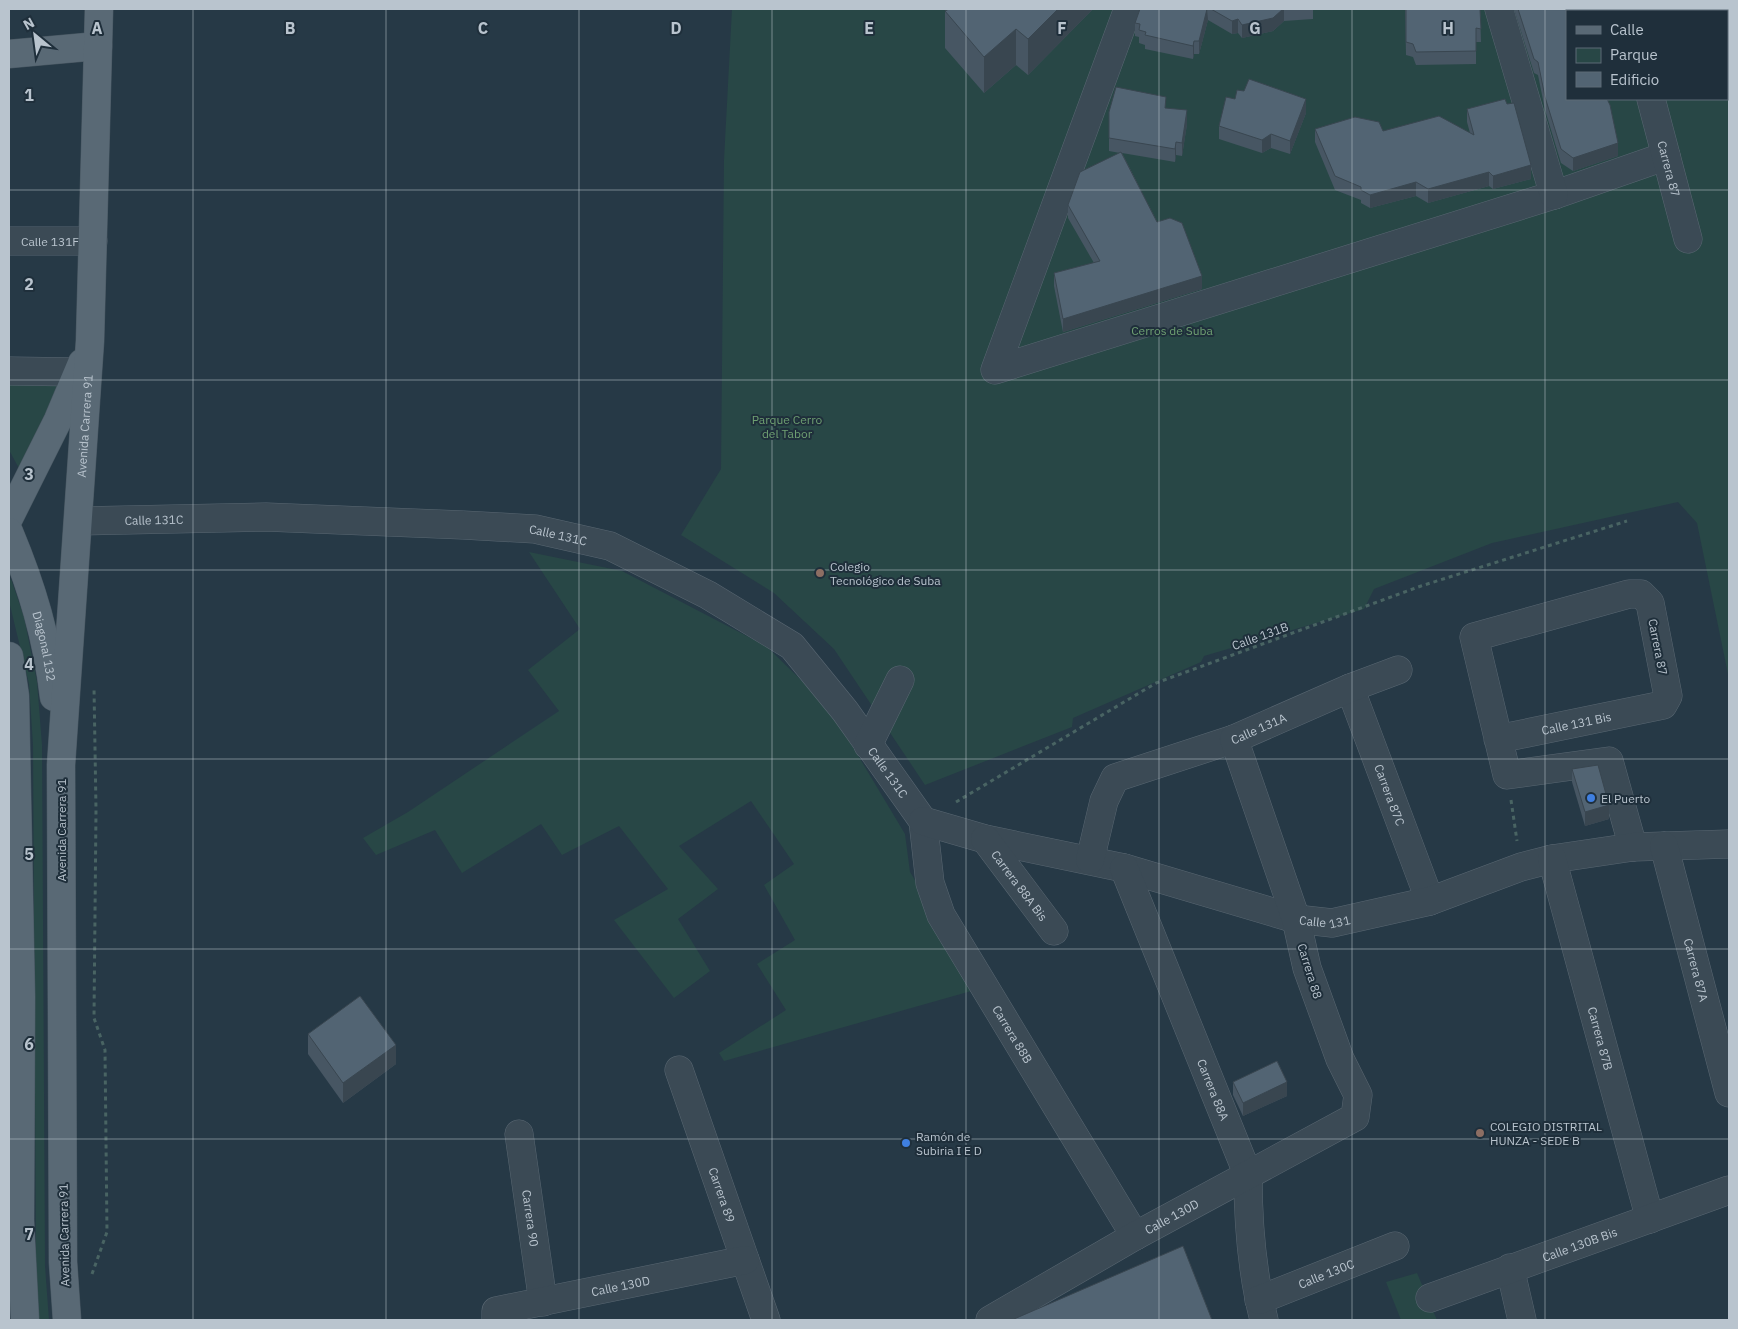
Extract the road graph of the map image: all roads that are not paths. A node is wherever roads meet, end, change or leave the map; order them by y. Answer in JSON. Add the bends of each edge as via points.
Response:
{"nodes":[{"id":1,"x":99,"y":9,"type":"edge"},
{"id":2,"x":1128,"y":9,"type":"edge"},
{"id":3,"x":1499,"y":9,"type":"edge"},
{"id":4,"x":98,"y":46,"type":"junction"},
{"id":5,"x":9,"y":54,"type":"edge"},
{"id":6,"x":1651,"y":100,"type":"edge"},
{"id":7,"x":1666,"y":156,"type":"junction"},
{"id":8,"x":1554,"y":195,"type":"junction"},
{"id":9,"x":1688,"y":239,"type":"dead end"},
{"id":10,"x":9,"y":241,"type":"edge"},
{"id":11,"x":93,"y":241,"type":"junction"},
{"id":12,"x":90,"y":341,"type":"junction"},
{"id":13,"x":9,"y":371,"type":"edge"},
{"id":14,"x":79,"y":372,"type":"junction"},
{"id":15,"x":9,"y":518,"type":"edge"},
{"id":16,"x":79,"y":521,"type":"junction"},
{"id":17,"x":9,"y":532,"type":"edge"},
{"id":18,"x":9,"y":656,"type":"edge"},
{"id":19,"x":1398,"y":670,"type":"dead end"},
{"id":20,"x":900,"y":680,"type":"dead end"},
{"id":21,"x":1350,"y":688,"type":"junction"},
{"id":22,"x":1655,"y":708,"type":"joint"},
{"id":23,"x":1234,"y":739,"type":"junction"},
{"id":24,"x":1498,"y":739,"type":"junction"},
{"id":25,"x":868,"y":745,"type":"junction"},
{"id":26,"x":61,"y":765,"type":"junction"},
{"id":27,"x":923,"y":821,"type":"junction"},
{"id":28,"x":985,"y":839,"type":"junction"},
{"id":29,"x":1729,"y":844,"type":"edge"},
{"id":30,"x":1664,"y":846,"type":"junction"},
{"id":31,"x":13,"y":847,"type":"edge"},
{"id":32,"x":1633,"y":847,"type":"junction"},
{"id":33,"x":1552,"y":859,"type":"junction"},
{"id":34,"x":1090,"y":860,"type":"junction"},
{"id":35,"x":1124,"y":868,"type":"junction"},
{"id":36,"x":1430,"y":901,"type":"junction"},
{"id":37,"x":1296,"y":919,"type":"junction"},
{"id":38,"x":1054,"y":931,"type":"dead end"},
{"id":39,"x":15,"y":1000,"type":"edge"},
{"id":40,"x":680,"y":1070,"type":"dead end"},
{"id":41,"x":1729,"y":1092,"type":"edge"},
{"id":42,"x":1355,"y":1117,"type":"joint"},
{"id":43,"x":520,"y":1134,"type":"dead end"},
{"id":44,"x":1248,"y":1175,"type":"junction"},
{"id":45,"x":1729,"y":1190,"type":"edge"},
{"id":46,"x":1650,"y":1219,"type":"junction"},
{"id":47,"x":1136,"y":1236,"type":"junction"},
{"id":48,"x":1394,"y":1246,"type":"dead end"},
{"id":49,"x":745,"y":1260,"type":"junction"},
{"id":50,"x":1510,"y":1268,"type":"junction"},
{"id":51,"x":1430,"y":1298,"type":"dead end"},
{"id":52,"x":543,"y":1302,"type":"junction"},
{"id":53,"x":1261,"y":1310,"type":"edge"},
{"id":54,"x":496,"y":1316,"type":"edge"},
{"id":55,"x":25,"y":1320,"type":"edge"},
{"id":56,"x":66,"y":1320,"type":"edge"},
{"id":57,"x":766,"y":1320,"type":"edge"},
{"id":58,"x":990,"y":1320,"type":"edge"},
{"id":59,"x":1522,"y":1320,"type":"edge"}],
"edges":[{"from":1,"to":4,"type":"main road","name":"Avenida Carrera 91"},
{"from":2,"to":8,"type":"street","via":[[996,370]]},
{"from":3,"to":8,"type":"street"},
{"from":4,"to":5,"type":"main road"},
{"from":4,"to":11,"type":"main road","name":"Avenida Carrera 91"},
{"from":6,"to":7,"type":"street","name":"Carrera 87"},
{"from":7,"to":8,"type":"street"},
{"from":7,"to":9,"type":"street","name":"Carrera 87"},
{"from":10,"to":11,"type":"street","name":"Calle 131F"},
{"from":11,"to":12,"type":"main road","name":"Avenida Carrera 91"},
{"from":12,"to":14,"type":"main road","name":"Avenida Carrera 91"},
{"from":12,"to":16,"type":"main road","name":"Avenida Carrera 91"},
{"from":13,"to":14,"type":"street"},
{"from":14,"to":15,"type":"main road","name":"Avenida Carrera 91"},
{"from":16,"to":25,"type":"street","name":"Calle 131C","via":[[266,517],[463,525],[535,529],[610,546],[708,596],[792,646]]},
{"from":16,"to":26,"type":"main road","name":"Avenida Carrera 91"},
{"from":17,"to":26,"type":"main road","name":"Diagonal 132","via":[[43,628]]},
{"from":18,"to":31,"type":"main road","via":[[15,696]]},
{"from":19,"to":21,"type":"street","name":"Calle 131A"},
{"from":20,"to":25,"type":"street"},
{"from":21,"to":23,"type":"street","name":"Calle 131A"},
{"from":21,"to":36,"type":"street","name":"Carrera 87C"},
{"from":22,"to":24,"type":"street","name":"Calle 131 Bis"},
{"from":22,"to":24,"type":"street","name":"Carrera 87","via":[[1663,705],[1668,696],[1650,603],[1642,594],[1629,594],[1474,637]]},
{"from":23,"to":34,"type":"street","name":"Calle 131A","via":[[1115,778],[1104,801]]},
{"from":23,"to":37,"type":"street","name":"Carrera 88"},
{"from":24,"to":32,"type":"street","via":[[1507,775],[1609,761]]},
{"from":25,"to":27,"type":"street","name":"Calle 131C"},
{"from":26,"to":56,"type":"main road","name":"Avenida Carrera 91"},
{"from":27,"to":28,"type":"street","name":"Calle 131"},
{"from":27,"to":47,"type":"street","name":"Carrera 88B","via":[[930,883],[941,915]]},
{"from":28,"to":34,"type":"street","name":"Calle 131"},
{"from":28,"to":38,"type":"street","name":"Carrera 88A Bis"},
{"from":29,"to":30,"type":"street","name":"Calle 131"},
{"from":30,"to":32,"type":"street","name":"Calle 131"},
{"from":30,"to":41,"type":"street","name":"Carrera 87A"},
{"from":31,"to":39,"type":"main road"},
{"from":32,"to":33,"type":"street","name":"Calle 131"},
{"from":33,"to":36,"type":"street","name":"Calle 131"},
{"from":33,"to":46,"type":"street","name":"Carrera 87B"},
{"from":34,"to":35,"type":"street","name":"Calle 131"},
{"from":35,"to":37,"type":"street","name":"Calle 131"},
{"from":35,"to":44,"type":"street","name":"Carrera 88A"},
{"from":36,"to":37,"type":"street","name":"Calle 131","via":[[1332,923]]},
{"from":37,"to":42,"type":"street","name":"Carrera 88","via":[[1307,968],[1340,1059],[1358,1095]]},
{"from":39,"to":55,"type":"main road"},
{"from":40,"to":49,"type":"street","name":"Carrera 89"},
{"from":42,"to":44,"type":"street","name":"Calle 130D"},
{"from":43,"to":52,"type":"street","name":"Carrera 90"},
{"from":44,"to":47,"type":"street","name":"Calle 130D"},
{"from":44,"to":53,"type":"street","name":"Carrera 88A","via":[[1248,1222]]},
{"from":45,"to":46,"type":"street","name":"Calle 130B Bis"},
{"from":46,"to":50,"type":"street","name":"Calle 130B Bis"},
{"from":47,"to":58,"type":"street","name":"Calle 130D"},
{"from":48,"to":53,"type":"street","name":"Calle 130C"},
{"from":49,"to":52,"type":"street","name":"Calle 130D"},
{"from":49,"to":57,"type":"street","name":"Carrera 89"},
{"from":50,"to":51,"type":"street","name":"Calle 130B Bis"},
{"from":50,"to":59,"type":"street"},
{"from":52,"to":54,"type":"street","name":"Calle 130D"}]}
